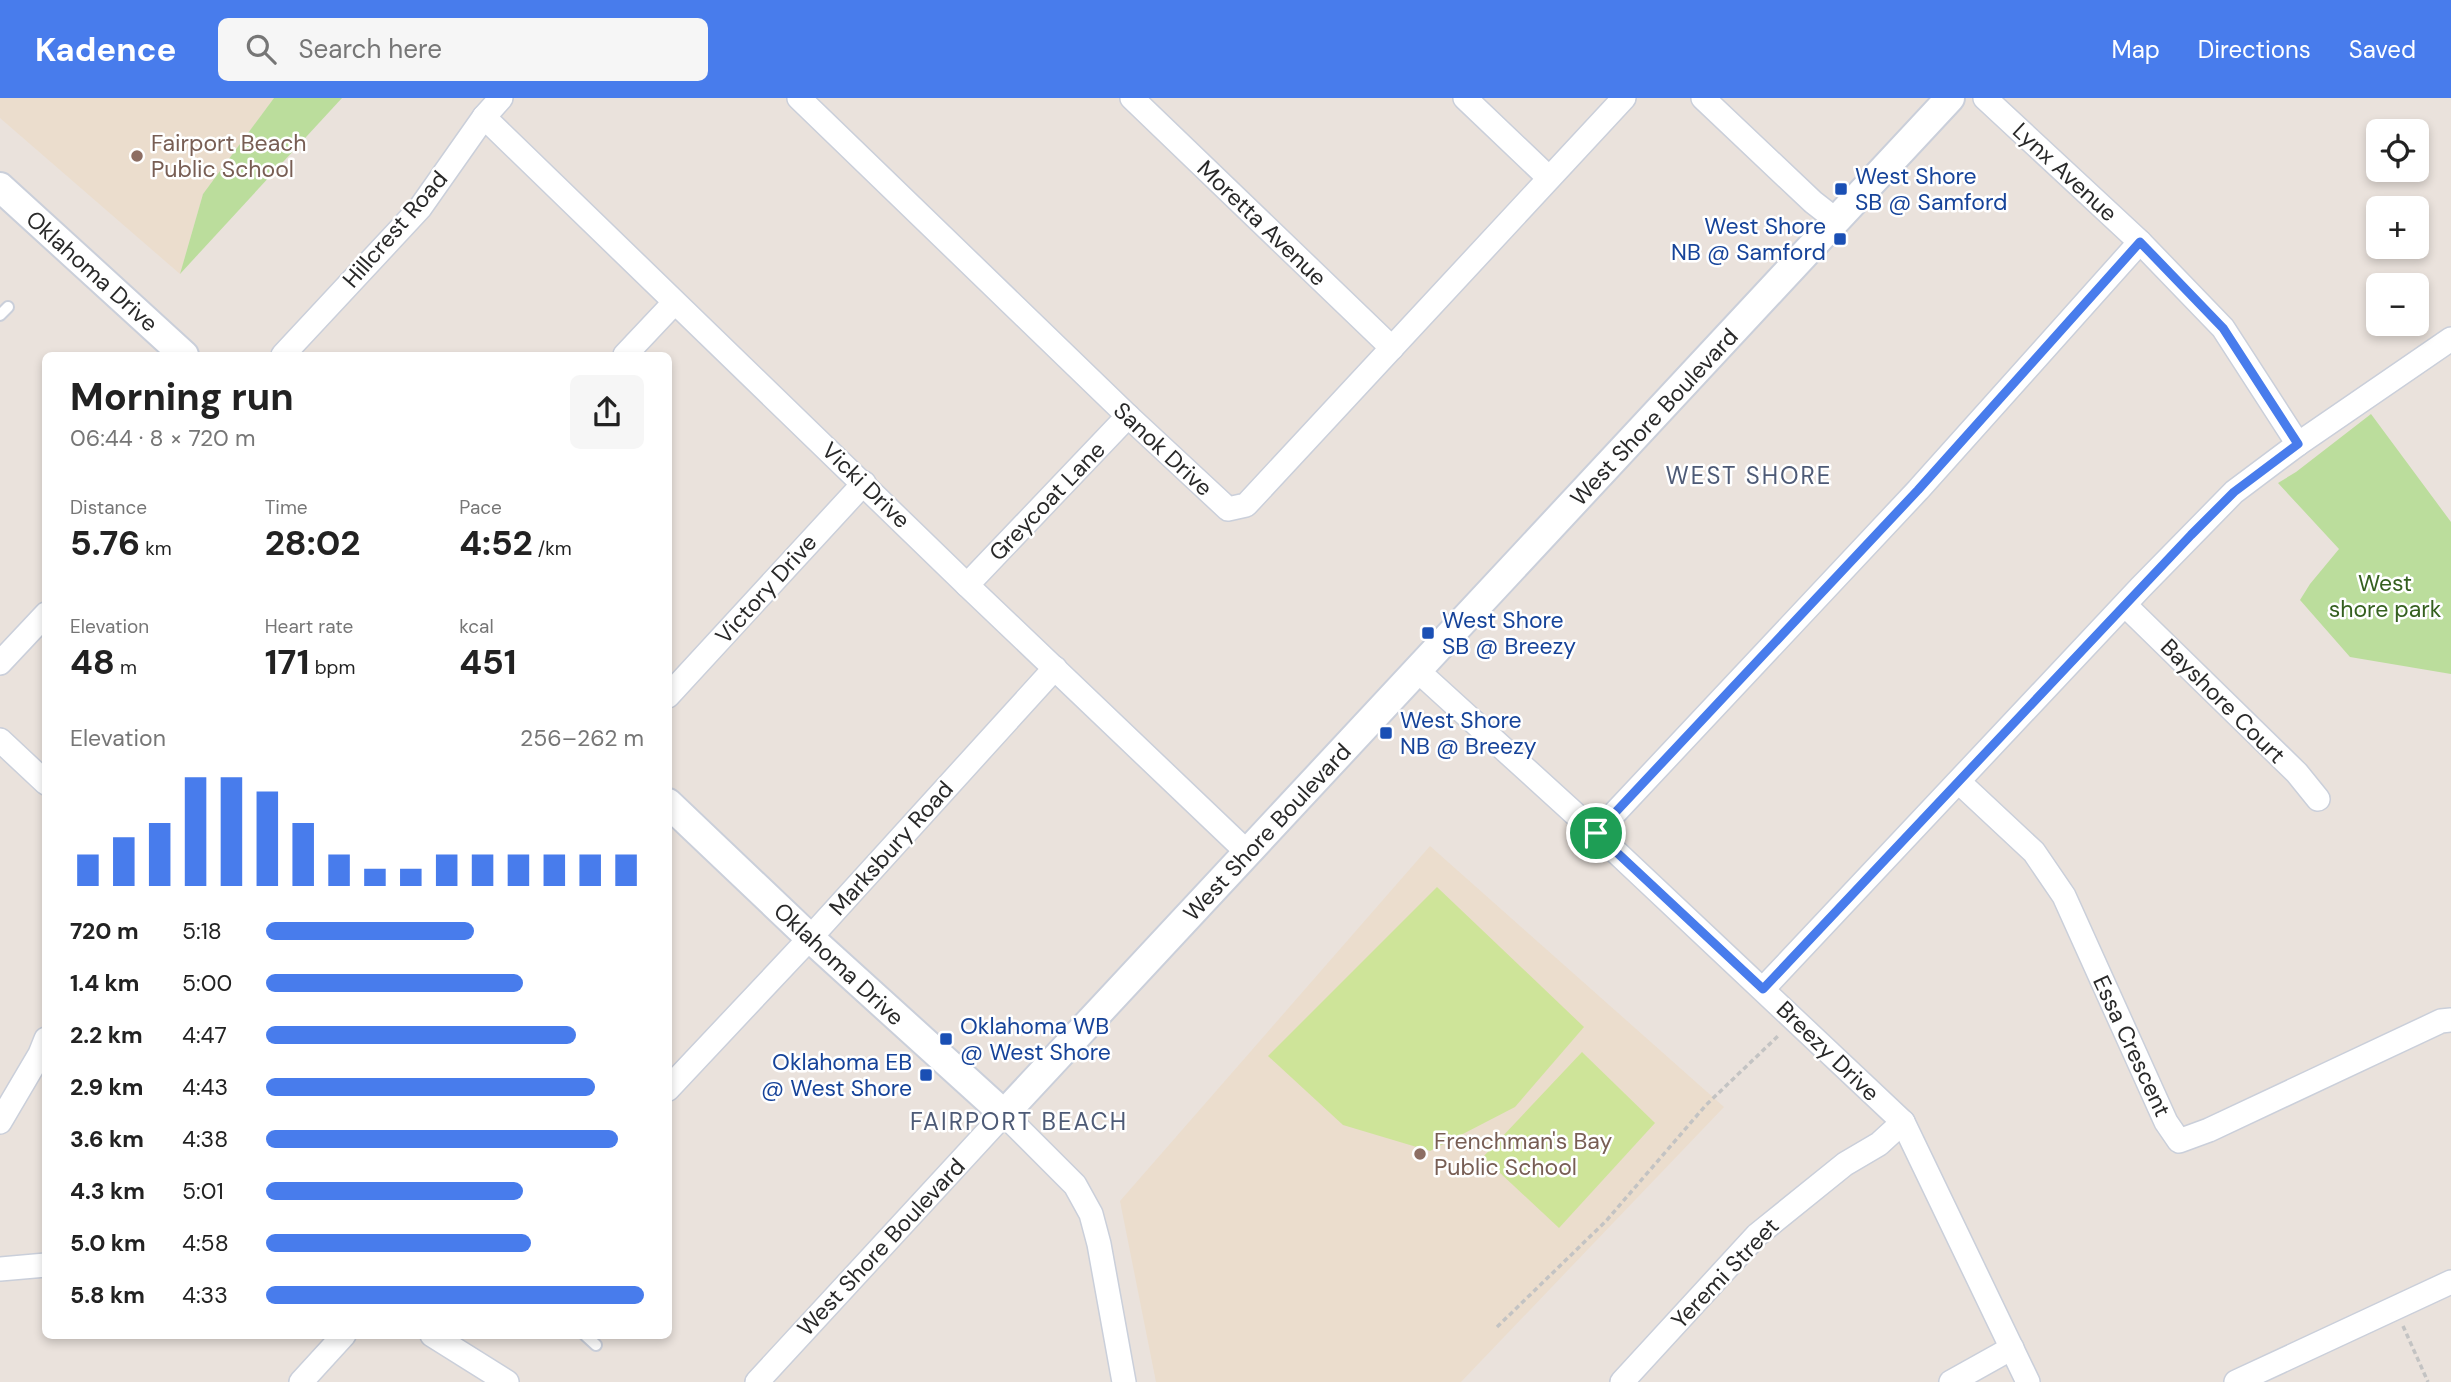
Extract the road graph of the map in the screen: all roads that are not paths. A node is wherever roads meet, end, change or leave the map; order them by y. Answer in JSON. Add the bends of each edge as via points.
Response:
{"nodes":[{"id":1,"x":501,"y":98,"type":"edge"},
{"id":2,"x":1132,"y":98,"type":"edge"},
{"id":3,"x":1465,"y":98,"type":"edge"},
{"id":4,"x":1624,"y":98,"type":"edge"},
{"id":5,"x":1703,"y":98,"type":"edge"},
{"id":6,"x":1950,"y":98,"type":"edge"},
{"id":7,"x":1985,"y":98,"type":"edge"},
{"id":8,"x":807,"y":101,"type":"edge"},
{"id":9,"x":484,"y":117,"type":"junction"},
{"id":10,"x":1549,"y":178,"type":"junction"},
{"id":11,"x":0,"y":187,"type":"edge"},
{"id":12,"x":1836,"y":220,"type":"junction"},
{"id":13,"x":2140,"y":242,"type":"junction"},
{"id":14,"x":674,"y":303,"type":"junction"},
{"id":15,"x":2451,"y":339,"type":"edge"},
{"id":16,"x":1392,"y":348,"type":"junction"},
{"id":17,"x":181,"y":352,"type":"edge"},
{"id":18,"x":286,"y":352,"type":"edge"},
{"id":19,"x":628,"y":352,"type":"edge"},
{"id":20,"x":1128,"y":416,"type":"junction"},
{"id":21,"x":2298,"y":444,"type":"junction"},
{"id":22,"x":864,"y":483,"type":"junction"},
{"id":23,"x":967,"y":585,"type":"junction"},
{"id":24,"x":2125,"y":605,"type":"junction"},
{"id":25,"x":42,"y":618,"type":"edge"},
{"id":26,"x":0,"y":663,"type":"edge"},
{"id":27,"x":1055,"y":668,"type":"junction"},
{"id":28,"x":1418,"y":671,"type":"junction"},
{"id":29,"x":672,"y":692,"type":"edge"},
{"id":30,"x":0,"y":740,"type":"edge"},
{"id":31,"x":42,"y":779,"type":"edge"},
{"id":32,"x":1959,"y":782,"type":"junction"},
{"id":33,"x":2318,"y":799,"type":"dead end"},
{"id":34,"x":672,"y":807,"type":"edge"},
{"id":35,"x":1596,"y":833,"type":"junction"},
{"id":36,"x":1248,"y":853,"type":"junction"},
{"id":37,"x":810,"y":938,"type":"junction"},
{"id":38,"x":1763,"y":989,"type":"junction"},
{"id":39,"x":2451,"y":1020,"type":"edge"},
{"id":40,"x":42,"y":1049,"type":"edge"},
{"id":41,"x":672,"y":1085,"type":"edge"},
{"id":42,"x":1004,"y":1114,"type":"junction"},
{"id":43,"x":0,"y":1122,"type":"edge"},
{"id":44,"x":1903,"y":1122,"type":"junction"},
{"id":45,"x":42,"y":1265,"type":"edge"},
{"id":46,"x":0,"y":1269,"type":"edge"},
{"id":47,"x":2451,"y":1282,"type":"edge"},
{"id":48,"x":340,"y":1339,"type":"edge"},
{"id":49,"x":440,"y":1339,"type":"edge"},
{"id":50,"x":589,"y":1339,"type":"edge"},
{"id":51,"x":596,"y":1346,"type":"dead end"},
{"id":52,"x":2012,"y":1348,"type":"junction"},
{"id":53,"x":301,"y":1382,"type":"edge"},
{"id":54,"x":507,"y":1382,"type":"edge"},
{"id":55,"x":757,"y":1382,"type":"edge"},
{"id":56,"x":1124,"y":1382,"type":"edge"},
{"id":57,"x":1622,"y":1382,"type":"edge"},
{"id":58,"x":1951,"y":1382,"type":"edge"},
{"id":59,"x":2028,"y":1382,"type":"edge"},
{"id":60,"x":2236,"y":1382,"type":"edge"}],
"edges":[{"from":1,"to":9,"type":"street","name":"Hillcrest Road"},
{"from":2,"to":16,"type":"street","name":"Moretta Avenue"},
{"from":3,"to":10,"type":"street"},
{"from":4,"to":10,"type":"street","name":"Sanok Drive"},
{"from":5,"to":12,"type":"street"},
{"from":6,"to":12,"type":"street","name":"West Shore Boulevard"},
{"from":7,"to":13,"type":"street","name":"Lynx Avenue"},
{"from":8,"to":20,"type":"street","name":"Sanok Drive"},
{"from":9,"to":14,"type":"street","name":"Vicki Drive"},
{"from":9,"to":18,"type":"street","name":"Hillcrest Road","via":[[420,208]]},
{"from":10,"to":16,"type":"street","name":"Sanok Drive"},
{"from":11,"to":17,"type":"street","name":"Oklahoma Drive"},
{"from":12,"to":28,"type":"street","name":"West Shore Boulevard"},
{"from":13,"to":21,"type":"street","name":"Lynx Avenue","via":[[2223,328]]},
{"from":13,"to":35,"type":"street","via":[[1918,490]]},
{"from":14,"to":19,"type":"street"},
{"from":14,"to":22,"type":"street","name":"Vicki Drive"},
{"from":15,"to":21,"type":"street"},
{"from":16,"to":20,"type":"street","name":"Sanok Drive","via":[[1246,505],[1228,509]]},
{"from":20,"to":23,"type":"street","name":"Greycoat Lane"},
{"from":21,"to":24,"type":"street","via":[[2234,492]]},
{"from":22,"to":23,"type":"street","name":"Vicki Drive"},
{"from":22,"to":29,"type":"street","name":"Victory Drive"},
{"from":23,"to":27,"type":"street","name":"Vicki Drive"},
{"from":24,"to":32,"type":"street"},
{"from":24,"to":33,"type":"street","name":"Bayshore Court"},
{"from":25,"to":26,"type":"street"},
{"from":27,"to":36,"type":"street","name":"Vicki Drive"},
{"from":27,"to":37,"type":"street","name":"Marksbury Road"},
{"from":28,"to":35,"type":"street","name":"Breezy Drive"},
{"from":28,"to":36,"type":"street","name":"West Shore Boulevard"},
{"from":30,"to":31,"type":"street"},
{"from":32,"to":38,"type":"street"},
{"from":32,"to":39,"type":"street","name":"Essa Crescent","via":[[2034,852],[2064,896],[2166,1122],[2179,1141]]},
{"from":34,"to":37,"type":"street","name":"Oklahoma Drive"},
{"from":35,"to":38,"type":"street","name":"Breezy Drive"},
{"from":36,"to":42,"type":"street","name":"West Shore Boulevard"},
{"from":37,"to":41,"type":"street","name":"Marksbury Road"},
{"from":37,"to":42,"type":"street","name":"Oklahoma Drive"},
{"from":38,"to":44,"type":"street","name":"Breezy Drive"},
{"from":40,"to":43,"type":"street"},
{"from":42,"to":55,"type":"street","name":"West Shore Boulevard"},
{"from":42,"to":56,"type":"street","name":"Oklahoma Drive","via":[[1075,1185],[1091,1214]]},
{"from":44,"to":52,"type":"street","name":"Breezy Drive"},
{"from":44,"to":57,"type":"street","name":"Yeremi Street","via":[[1757,1235]]},
{"from":45,"to":46,"type":"street"},
{"from":47,"to":60,"type":"street"},
{"from":48,"to":53,"type":"street"},
{"from":49,"to":54,"type":"street"},
{"from":50,"to":51,"type":"lane"},
{"from":52,"to":58,"type":"street"},
{"from":52,"to":59,"type":"street","name":"Breezy Drive"}]}
